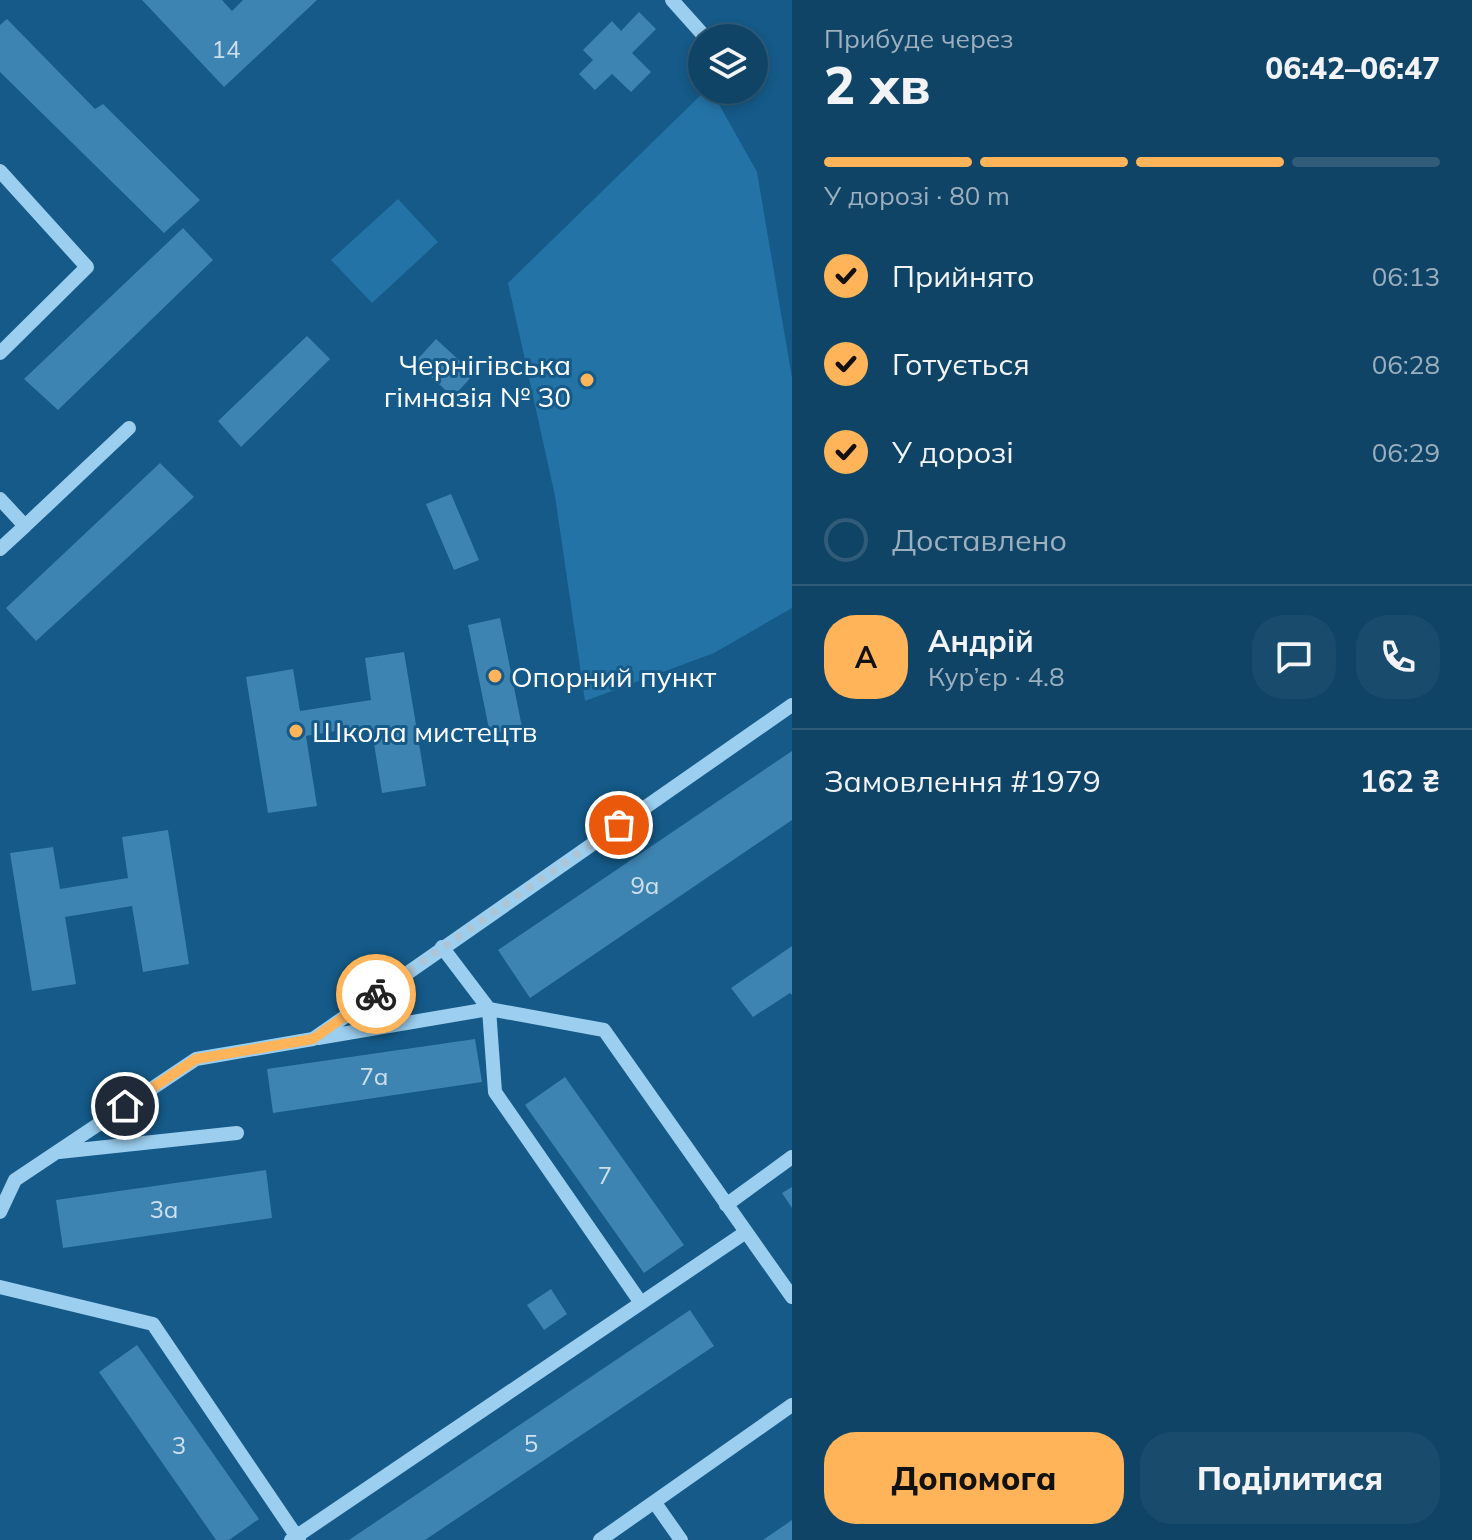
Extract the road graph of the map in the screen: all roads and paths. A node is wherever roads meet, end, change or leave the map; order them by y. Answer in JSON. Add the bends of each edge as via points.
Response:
{"nodes":[{"id":1,"x":672,"y":0,"type":"edge"},
{"id":2,"x":693,"y":24,"type":"edge"},
{"id":3,"x":0,"y":171,"type":"edge"},
{"id":4,"x":0,"y":353,"type":"edge"},
{"id":5,"x":129,"y":428,"type":"dead end"},
{"id":6,"x":0,"y":499,"type":"edge"},
{"id":7,"x":25,"y":526,"type":"junction"},
{"id":8,"x":0,"y":549,"type":"edge"},
{"id":9,"x":792,"y":705,"type":"edge"},
{"id":10,"x":442,"y":947,"type":"junction"},
{"id":11,"x":489,"y":1009,"type":"junction"},
{"id":12,"x":313,"y":1039,"type":"junction"},
{"id":13,"x":237,"y":1133,"type":"dead end"},
{"id":14,"x":55,"y":1152,"type":"junction"},
{"id":15,"x":792,"y":1157,"type":"edge"},
{"id":16,"x":726,"y":1205,"type":"junction"},
{"id":17,"x":0,"y":1212,"type":"edge"},
{"id":18,"x":746,"y":1232,"type":"junction"},
{"id":19,"x":0,"y":1287,"type":"edge"},
{"id":20,"x":792,"y":1297,"type":"edge"},
{"id":21,"x":641,"y":1303,"type":"junction"},
{"id":22,"x":792,"y":1405,"type":"edge"},
{"id":23,"x":655,"y":1503,"type":"junction"},
{"id":24,"x":295,"y":1539,"type":"edge"},
{"id":25,"x":600,"y":1540,"type":"edge"},
{"id":26,"x":681,"y":1540,"type":"edge"}],
"edges":[{"from":1,"to":2,"type":"street"},
{"from":3,"to":4,"type":"street","via":[[87,267]]},
{"from":5,"to":7,"type":"street"},
{"from":6,"to":7,"type":"street"},
{"from":7,"to":8,"type":"street"},
{"from":9,"to":10,"type":"street"},
{"from":10,"to":11,"type":"street"},
{"from":10,"to":12,"type":"street"},
{"from":11,"to":12,"type":"street"},
{"from":11,"to":16,"type":"street","via":[[604,1030]]},
{"from":11,"to":21,"type":"street","via":[[495,1092]]},
{"from":12,"to":14,"type":"street","via":[[196,1059]]},
{"from":13,"to":14,"type":"street"},
{"from":14,"to":17,"type":"street","via":[[15,1180]]},
{"from":15,"to":16,"type":"street"},
{"from":16,"to":18,"type":"street"},
{"from":18,"to":20,"type":"street"},
{"from":18,"to":21,"type":"street"},
{"from":19,"to":24,"type":"street","via":[[153,1324]]},
{"from":21,"to":24,"type":"street"},
{"from":22,"to":23,"type":"street"},
{"from":23,"to":25,"type":"street"},
{"from":23,"to":26,"type":"street"}]}
